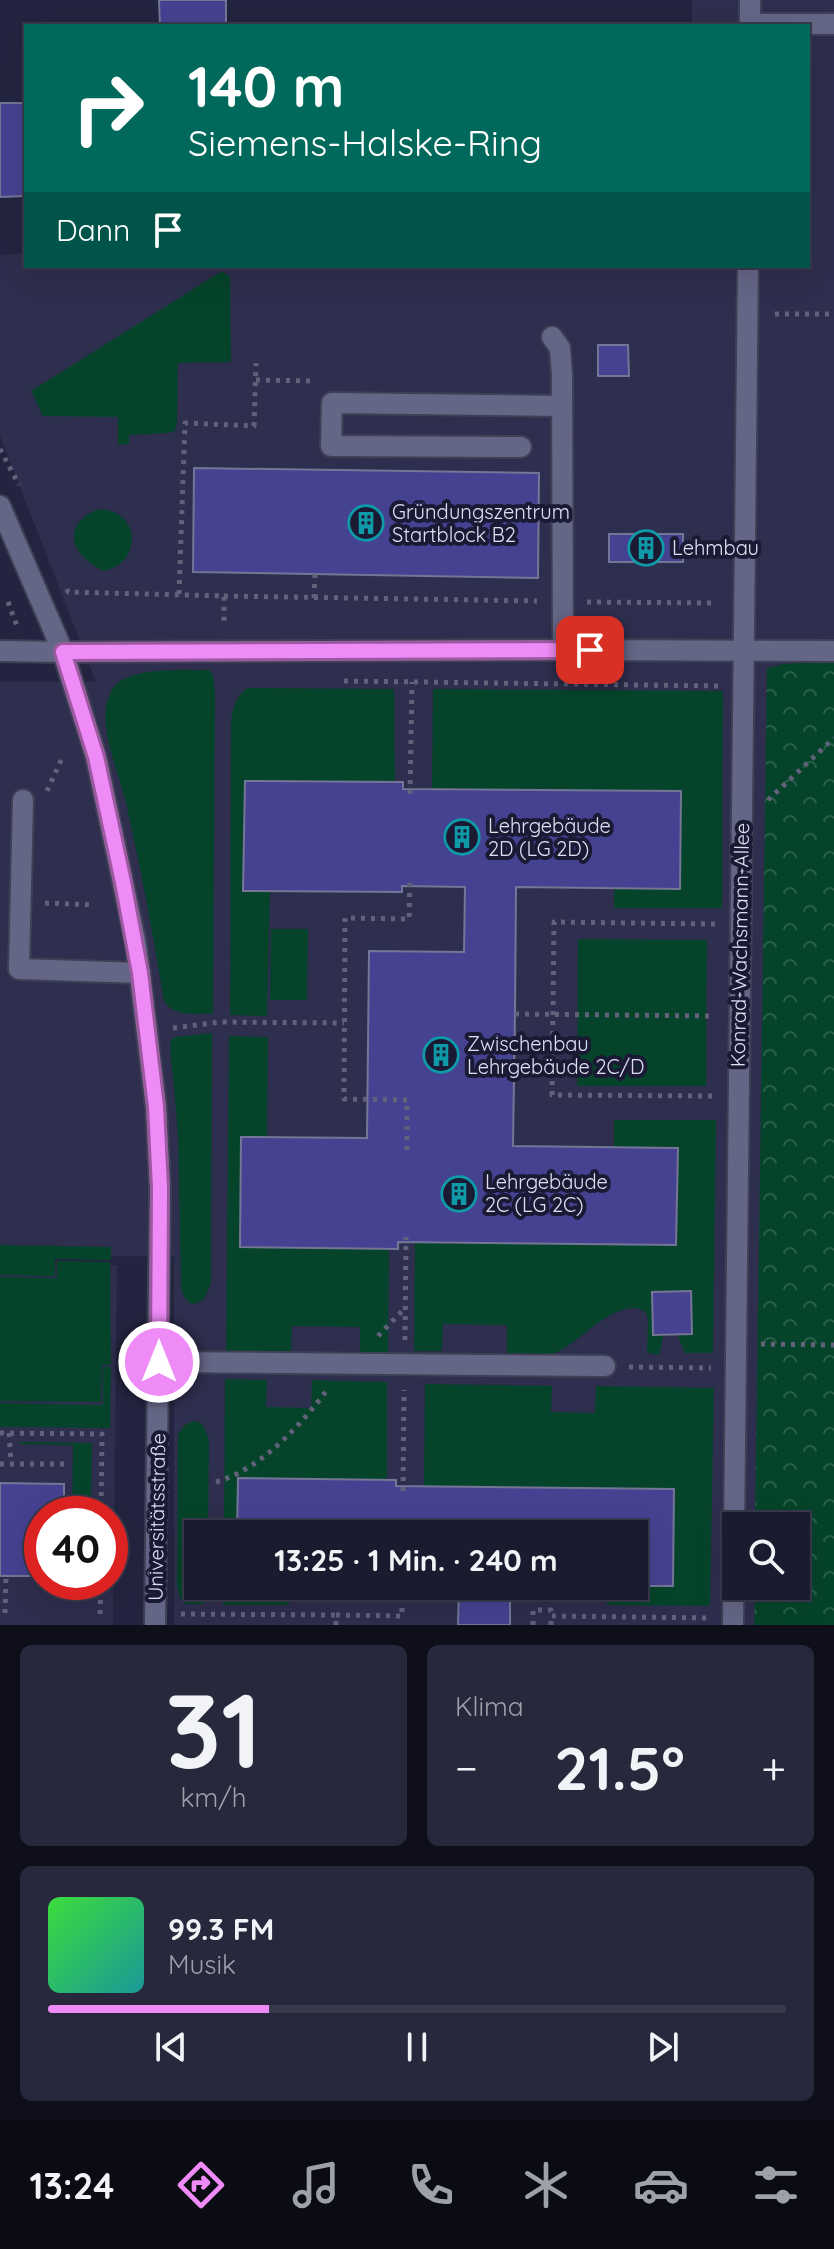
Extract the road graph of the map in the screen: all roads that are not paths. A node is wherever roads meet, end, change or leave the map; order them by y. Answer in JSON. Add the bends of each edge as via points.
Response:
{"nodes":[{"id":1,"x":750,"y":0,"type":"edge"},
{"id":2,"x":750,"y":24,"type":"edge"},
{"id":3,"x":810,"y":24,"type":"edge"},
{"id":4,"x":834,"y":24,"type":"edge"},
{"id":5,"x":748,"y":268,"type":"edge"},
{"id":6,"x":552,"y":337,"type":"dead end"},
{"id":7,"x":562,"y":406,"type":"junction"},
{"id":8,"x":521,"y":447,"type":"dead end"},
{"id":9,"x":0,"y":506,"type":"edge"},
{"id":10,"x":563,"y":650,"type":"junction"},
{"id":11,"x":0,"y":651,"type":"edge"},
{"id":12,"x":743,"y":651,"type":"junction"},
{"id":13,"x":834,"y":651,"type":"edge"},
{"id":14,"x":63,"y":652,"type":"junction"},
{"id":15,"x":23,"y":800,"type":"dead end"},
{"id":16,"x":140,"y":973,"type":"junction"},
{"id":17,"x":159,"y":1362,"type":"junction"},
{"id":18,"x":605,"y":1366,"type":"road end"},
{"id":19,"x":733,"y":1622,"type":"edge"},
{"id":20,"x":155,"y":1625,"type":"edge"}],
"edges":[{"from":1,"to":2,"type":"street"},
{"from":3,"to":4,"type":"street"},
{"from":5,"to":12,"type":"street","name":"Konrad-Wachsmann-Allee"},
{"from":6,"to":7,"type":"street","via":[[560,348]]},
{"from":7,"to":8,"type":"street","via":[[332,403],[331,446]]},
{"from":7,"to":10,"type":"street"},
{"from":9,"to":14,"type":"street","name":"Universitätsstraße"},
{"from":10,"to":12,"type":"street"},
{"from":10,"to":14,"type":"street"},
{"from":11,"to":14,"type":"street"},
{"from":12,"to":13,"type":"street"},
{"from":12,"to":19,"type":"street","name":"Konrad-Wachsmann-Allee"},
{"from":14,"to":16,"type":"street","name":"Universitätsstraße","via":[[96,757]]},
{"from":15,"to":16,"type":"street","via":[[19,969]]},
{"from":16,"to":17,"type":"street","name":"Universitätsstraße","via":[[160,1188]]},
{"from":17,"to":18,"type":"street"},
{"from":17,"to":20,"type":"street","name":"Universitätsstraße"}]}
